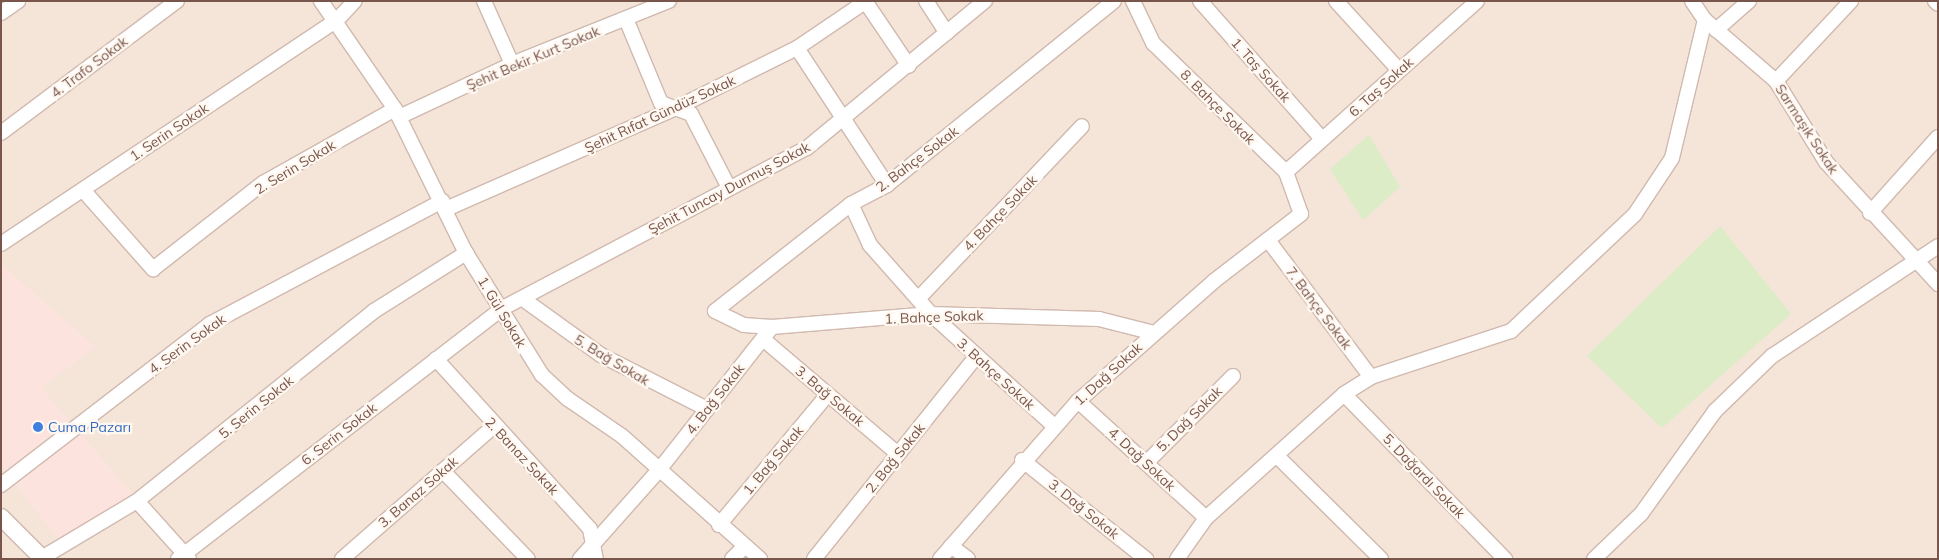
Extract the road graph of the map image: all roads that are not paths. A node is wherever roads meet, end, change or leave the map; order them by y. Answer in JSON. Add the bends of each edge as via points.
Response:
{"nodes":[{"id":1,"x":18,"y":1,"type":"edge"},
{"id":2,"x":177,"y":1,"type":"edge"},
{"id":3,"x":321,"y":1,"type":"edge"},
{"id":4,"x":355,"y":1,"type":"edge"},
{"id":5,"x":484,"y":1,"type":"edge"},
{"id":6,"x":669,"y":1,"type":"edge"},
{"id":7,"x":865,"y":1,"type":"edge"},
{"id":8,"x":926,"y":1,"type":"edge"},
{"id":9,"x":985,"y":1,"type":"edge"},
{"id":10,"x":1114,"y":1,"type":"edge"},
{"id":11,"x":1200,"y":1,"type":"edge"},
{"id":12,"x":1336,"y":1,"type":"edge"},
{"id":13,"x":1476,"y":1,"type":"edge"},
{"id":14,"x":1692,"y":1,"type":"edge"},
{"id":15,"x":1749,"y":1,"type":"edge"},
{"id":16,"x":1852,"y":1,"type":"edge"},
{"id":17,"x":1139,"y":3,"type":"edge"},
{"id":18,"x":1,"y":13,"type":"edge"},
{"id":19,"x":626,"y":19,"type":"junction"},
{"id":20,"x":337,"y":20,"type":"junction"},
{"id":21,"x":1705,"y":20,"type":"junction"},
{"id":22,"x":1716,"y":30,"type":"junction"},
{"id":23,"x":947,"y":33,"type":"junction"},
{"id":24,"x":798,"y":48,"type":"junction"},
{"id":25,"x":512,"y":64,"type":"junction"},
{"id":26,"x":909,"y":66,"type":"junction"},
{"id":27,"x":1399,"y":70,"type":"junction"},
{"id":28,"x":1776,"y":81,"type":"junction"},
{"id":29,"x":676,"y":108,"type":"junction"},
{"id":30,"x":397,"y":113,"type":"junction"},
{"id":31,"x":845,"y":120,"type":"junction"},
{"id":32,"x":1082,"y":126,"type":"dead end"},
{"id":33,"x":1,"y":133,"type":"edge"},
{"id":34,"x":1938,"y":137,"type":"edge"},
{"id":35,"x":1322,"y":139,"type":"junction"},
{"id":36,"x":1286,"y":172,"type":"junction"},
{"id":37,"x":887,"y":185,"type":"junction"},
{"id":38,"x":729,"y":188,"type":"junction"},
{"id":39,"x":83,"y":190,"type":"junction"},
{"id":40,"x":851,"y":204,"type":"junction"},
{"id":41,"x":444,"y":205,"type":"junction"},
{"id":42,"x":1870,"y":213,"type":"junction"},
{"id":43,"x":1301,"y":214,"type":"joint"},
{"id":44,"x":1938,"y":235,"type":"edge"},
{"id":45,"x":1268,"y":240,"type":"junction"},
{"id":46,"x":1,"y":244,"type":"edge"},
{"id":47,"x":1938,"y":246,"type":"edge"},
{"id":48,"x":466,"y":253,"type":"junction"},
{"id":49,"x":1912,"y":260,"type":"junction"},
{"id":50,"x":1938,"y":284,"type":"edge"},
{"id":51,"x":523,"y":299,"type":"junction"},
{"id":52,"x":918,"y":299,"type":"junction"},
{"id":53,"x":501,"y":309,"type":"junction"},
{"id":54,"x":715,"y":312,"type":"joint"},
{"id":55,"x":931,"y":314,"type":"junction"},
{"id":56,"x":772,"y":327,"type":"junction"},
{"id":57,"x":1154,"y":333,"type":"junction"},
{"id":58,"x":763,"y":339,"type":"junction"},
{"id":59,"x":976,"y":357,"type":"junction"},
{"id":60,"x":436,"y":359,"type":"junction"},
{"id":61,"x":1233,"y":376,"type":"dead end"},
{"id":62,"x":1371,"y":377,"type":"junction"},
{"id":63,"x":828,"y":394,"type":"junction"},
{"id":64,"x":1344,"y":394,"type":"junction"},
{"id":65,"x":1078,"y":400,"type":"junction"},
{"id":66,"x":707,"y":409,"type":"junction"},
{"id":67,"x":1053,"y":425,"type":"junction"},
{"id":68,"x":494,"y":426,"type":"junction"},
{"id":69,"x":898,"y":454,"type":"junction"},
{"id":70,"x":1278,"y":457,"type":"junction"},
{"id":71,"x":1022,"y":460,"type":"junction"},
{"id":72,"x":1146,"y":462,"type":"junction"},
{"id":73,"x":659,"y":470,"type":"junction"},
{"id":74,"x":443,"y":471,"type":"junction"},
{"id":75,"x":1,"y":485,"type":"edge"},
{"id":76,"x":137,"y":501,"type":"junction"},
{"id":77,"x":1,"y":517,"type":"edge"},
{"id":78,"x":1206,"y":518,"type":"junction"},
{"id":79,"x":719,"y":525,"type":"junction"},
{"id":80,"x":593,"y":545,"type":"junction"},
{"id":81,"x":950,"y":546,"type":"junction"},
{"id":82,"x":743,"y":548,"type":"junction"},
{"id":83,"x":184,"y":557,"type":"edge"},
{"id":84,"x":43,"y":558,"type":"edge"},
{"id":85,"x":342,"y":559,"type":"edge"},
{"id":86,"x":528,"y":559,"type":"edge"},
{"id":87,"x":580,"y":559,"type":"edge"},
{"id":88,"x":596,"y":559,"type":"edge"},
{"id":89,"x":732,"y":559,"type":"edge"},
{"id":90,"x":760,"y":559,"type":"edge"},
{"id":91,"x":814,"y":559,"type":"edge"},
{"id":92,"x":940,"y":559,"type":"edge"},
{"id":93,"x":968,"y":559,"type":"edge"},
{"id":94,"x":1146,"y":559,"type":"edge"},
{"id":95,"x":1176,"y":559,"type":"edge"},
{"id":96,"x":1381,"y":559,"type":"edge"},
{"id":97,"x":1505,"y":559,"type":"edge"},
{"id":98,"x":1594,"y":559,"type":"edge"}],
"edges":[{"from":1,"to":18,"type":"street"},
{"from":2,"to":33,"type":"street","name":"4. Trafo Sokak"},
{"from":3,"to":20,"type":"street","name":"1. Gül Sokak"},
{"from":4,"to":20,"type":"street","name":"1. Serin Sokak"},
{"from":5,"to":25,"type":"street"},
{"from":6,"to":19,"type":"street","name":"Şehit Bekir Kurt Sokak"},
{"from":7,"to":24,"type":"street","name":"Şehit Rıfat Gündüz Sokak"},
{"from":7,"to":26,"type":"street"},
{"from":8,"to":23,"type":"street"},
{"from":9,"to":23,"type":"street","name":"Şehit Tuncay Durmuş Sokak"},
{"from":10,"to":37,"type":"street","name":"2. Bahçe Sokak"},
{"from":11,"to":35,"type":"street","name":"1. Taş Sokak"},
{"from":12,"to":27,"type":"street"},
{"from":13,"to":27,"type":"street","name":"6. Taş Sokak"},
{"from":14,"to":21,"type":"street","name":"Sarmaşık Sokak"},
{"from":15,"to":22,"type":"street"},
{"from":16,"to":28,"type":"street"},
{"from":17,"to":36,"type":"street","name":"8. Bahçe Sokak","via":[[1153,43]]},
{"from":19,"to":25,"type":"street","name":"Şehit Bekir Kurt Sokak"},
{"from":19,"to":29,"type":"street","via":[[661,103]]},
{"from":20,"to":30,"type":"street","name":"1. Gül Sokak"},
{"from":20,"to":39,"type":"street","name":"1. Serin Sokak"},
{"from":21,"to":22,"type":"street","name":"Sarmaşık Sokak"},
{"from":21,"to":62,"type":"street","via":[[1672,158],[1635,214],[1511,331]]},
{"from":22,"to":28,"type":"street","name":"Sarmaşık Sokak"},
{"from":23,"to":26,"type":"street","name":"Şehit Tuncay Durmuş Sokak"},
{"from":24,"to":29,"type":"street","name":"Şehit Rıfat Gündüz Sokak"},
{"from":24,"to":31,"type":"street"},
{"from":25,"to":30,"type":"street","name":"Şehit Bekir Kurt Sokak"},
{"from":26,"to":31,"type":"street","name":"Şehit Tuncay Durmuş Sokak"},
{"from":27,"to":35,"type":"street","name":"6. Taş Sokak"},
{"from":28,"to":42,"type":"street","name":"Sarmaşık Sokak","via":[[1826,162]]},
{"from":29,"to":38,"type":"street","via":[[691,114]]},
{"from":29,"to":41,"type":"street","name":"Şehit Rıfat Gündüz Sokak"},
{"from":30,"to":39,"type":"street","name":"2. Serin Sokak","via":[[263,183],[153,269]]},
{"from":30,"to":41,"type":"street","name":"1. Gül Sokak"},
{"from":31,"to":37,"type":"street"},
{"from":31,"to":38,"type":"street","name":"Şehit Tuncay Durmuş Sokak","via":[[807,148]]},
{"from":32,"to":52,"type":"street","name":"4. Bahçe Sokak"},
{"from":34,"to":42,"type":"street"},
{"from":35,"to":36,"type":"street","name":"6. Taş Sokak"},
{"from":36,"to":43,"type":"street","name":"8. Bahçe Sokak"},
{"from":37,"to":40,"type":"street","name":"2. Bahçe Sokak"},
{"from":38,"to":51,"type":"street","name":"Şehit Tuncay Durmuş Sokak"},
{"from":39,"to":46,"type":"street","name":"1. Serin Sokak"},
{"from":40,"to":52,"type":"street","name":"3. Bahçe Sokak","via":[[870,245]]},
{"from":40,"to":54,"type":"street","name":"2. Bahçe Sokak"},
{"from":41,"to":48,"type":"street","name":"1. Gül Sokak"},
{"from":41,"to":75,"type":"street","name":"4. Serin Sokak","via":[[210,324]]},
{"from":42,"to":49,"type":"street","name":"Sarmaşık Sokak"},
{"from":43,"to":45,"type":"street","name":"1. Dağ Sokak"},
{"from":44,"to":49,"type":"street"},
{"from":45,"to":57,"type":"street","name":"1. Dağ Sokak"},
{"from":45,"to":62,"type":"street","name":"7. Bahçe Sokak"},
{"from":47,"to":49,"type":"street"},
{"from":48,"to":53,"type":"street","name":"1. Gül Sokak"},
{"from":48,"to":76,"type":"street","name":"5. Serin Sokak","via":[[374,311]]},
{"from":49,"to":50,"type":"street","name":"Sarmaşık Sokak"},
{"from":49,"to":98,"type":"street","via":[[1772,356],[1715,411],[1641,514]]},
{"from":51,"to":53,"type":"street","name":"Şehit Tuncay Durmuş Sokak"},
{"from":51,"to":66,"type":"street","name":"5. Bağ Sokak","via":[[601,355]]},
{"from":52,"to":55,"type":"street","name":"3. Bahçe Sokak"},
{"from":53,"to":60,"type":"street","name":"6. Serin Sokak"},
{"from":53,"to":73,"type":"street","name":"1. Gül Sokak","via":[[542,374]]},
{"from":54,"to":56,"type":"street","name":"1. Bahçe Sokak","via":[[744,325]]},
{"from":55,"to":56,"type":"street","name":"1. Bahçe Sokak"},
{"from":55,"to":57,"type":"street","name":"1. Bahçe Sokak","via":[[1099,319]]},
{"from":55,"to":59,"type":"street","name":"3. Bahçe Sokak"},
{"from":56,"to":58,"type":"street","name":"4. Bağ Sokak"},
{"from":57,"to":65,"type":"street","name":"1. Dağ Sokak"},
{"from":58,"to":63,"type":"street","name":"3. Bağ Sokak"},
{"from":58,"to":66,"type":"street","name":"4. Bağ Sokak"},
{"from":59,"to":67,"type":"street","name":"3. Bahçe Sokak"},
{"from":59,"to":69,"type":"street","name":"2. Bağ Sokak"},
{"from":60,"to":68,"type":"street","name":"2. Banaz Sokak"},
{"from":60,"to":83,"type":"street","name":"6. Serin Sokak"},
{"from":61,"to":72,"type":"street","name":"5. Dağ Sokak"},
{"from":62,"to":64,"type":"street"},
{"from":63,"to":69,"type":"street","name":"3. Bağ Sokak"},
{"from":63,"to":79,"type":"street","name":"1. Bağ Sokak"},
{"from":64,"to":70,"type":"street"},
{"from":64,"to":97,"type":"street","name":"5. Dağardı Sokak"},
{"from":65,"to":67,"type":"street","name":"1. Dağ Sokak"},
{"from":65,"to":72,"type":"street","name":"4. Dağ Sokak"},
{"from":66,"to":73,"type":"street","name":"4. Bağ Sokak"},
{"from":67,"to":71,"type":"street","name":"1. Dağ Sokak"},
{"from":68,"to":74,"type":"street","name":"3. Banaz Sokak"},
{"from":68,"to":80,"type":"street","name":"2. Banaz Sokak","via":[[590,529]]},
{"from":69,"to":91,"type":"street","name":"2. Bağ Sokak"},
{"from":70,"to":78,"type":"street"},
{"from":70,"to":96,"type":"street"},
{"from":71,"to":81,"type":"street","name":"1. Dağ Sokak"},
{"from":71,"to":94,"type":"street","name":"3. Dağ Sokak"},
{"from":72,"to":78,"type":"street","name":"4. Dağ Sokak"},
{"from":73,"to":79,"type":"street","name":"1. Gül Sokak"},
{"from":73,"to":80,"type":"street","name":"4. Bağ Sokak"},
{"from":74,"to":85,"type":"street","name":"3. Banaz Sokak"},
{"from":74,"to":86,"type":"street"},
{"from":76,"to":83,"type":"street"},
{"from":76,"to":84,"type":"street","name":"5. Serin Sokak"},
{"from":77,"to":84,"type":"street"},
{"from":78,"to":95,"type":"street"},
{"from":79,"to":82,"type":"street","name":"1. Gül Sokak"},
{"from":80,"to":87,"type":"street","name":"4. Bağ Sokak"},
{"from":80,"to":88,"type":"street","name":"2. Banaz Sokak"},
{"from":81,"to":92,"type":"street","name":"1. Dağ Sokak"},
{"from":81,"to":93,"type":"street"},
{"from":82,"to":89,"type":"street"},
{"from":82,"to":90,"type":"street","name":"1. Gül Sokak"}]}
